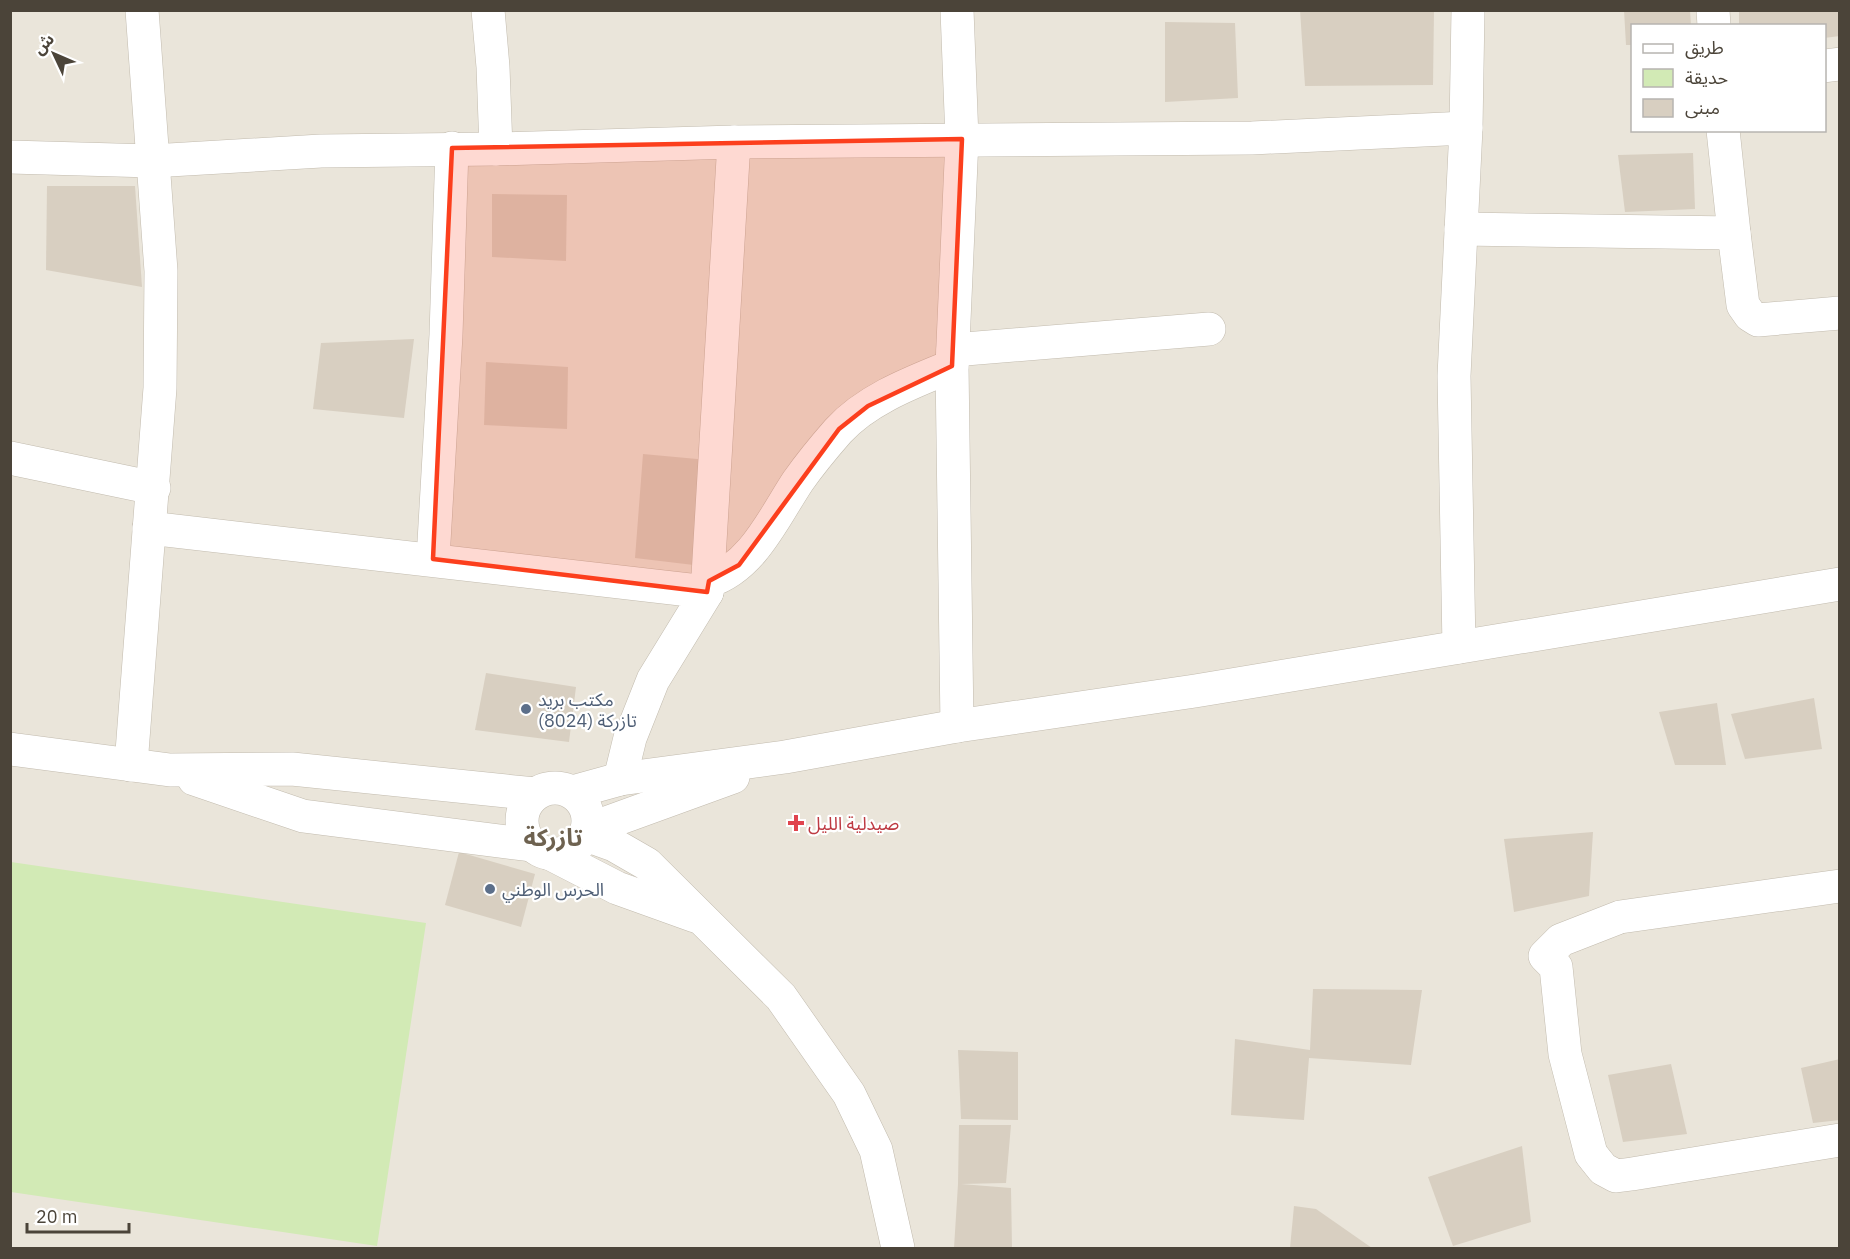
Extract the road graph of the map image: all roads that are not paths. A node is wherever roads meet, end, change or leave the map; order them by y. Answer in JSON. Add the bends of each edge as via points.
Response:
{"nodes":[{"id":1,"x":142,"y":10,"type":"edge"},
{"id":2,"x":488,"y":10,"type":"edge"},
{"id":3,"x":957,"y":10,"type":"edge"},
{"id":4,"x":1468,"y":10,"type":"edge"},
{"id":5,"x":1466,"y":128,"type":"junction"},
{"id":6,"x":1723,"y":132,"type":"edge"},
{"id":7,"x":962,"y":139,"type":"junction"},
{"id":8,"x":735,"y":142,"type":"junction"},
{"id":9,"x":452,"y":148,"type":"junction"},
{"id":10,"x":496,"y":149,"type":"junction"},
{"id":11,"x":10,"y":157,"type":"edge"},
{"id":12,"x":152,"y":161,"type":"junction"},
{"id":13,"x":1461,"y":229,"type":"junction"},
{"id":14,"x":1734,"y":233,"type":"junction"},
{"id":15,"x":1839,"y":313,"type":"edge"},
{"id":16,"x":1209,"y":329,"type":"dead end"},
{"id":17,"x":952,"y":358,"type":"junction"},
{"id":18,"x":10,"y":458,"type":"edge"},
{"id":19,"x":154,"y":488,"type":"junction"},
{"id":20,"x":149,"y":528,"type":"junction"},
{"id":21,"x":432,"y":560,"type":"junction"},
{"id":22,"x":1839,"y":584,"type":"edge"},
{"id":23,"x":708,"y":587,"type":"junction"},
{"id":24,"x":1459,"y":647,"type":"junction"},
{"id":25,"x":957,"y":726,"type":"junction"},
{"id":26,"x":10,"y":749,"type":"edge"},
{"id":27,"x":785,"y":757,"type":"junction"},
{"id":28,"x":131,"y":765,"type":"junction"},
{"id":29,"x":170,"y":770,"type":"junction"},
{"id":30,"x":620,"y":779,"type":"junction"},
{"id":31,"x":573,"y":792,"type":"junction"},
{"id":32,"x":535,"y":794,"type":"junction"},
{"id":33,"x":586,"y":832,"type":"junction"},
{"id":34,"x":541,"y":850,"type":"junction"},
{"id":35,"x":1839,"y":886,"type":"edge"},
{"id":36,"x":706,"y":920,"type":"junction"},
{"id":37,"x":1839,"y":1140,"type":"edge"},
{"id":38,"x":898,"y":1248,"type":"edge"}],
"edges":[{"from":1,"to":12,"type":"street"},
{"from":2,"to":10,"type":"street"},
{"from":3,"to":7,"type":"street"},
{"from":4,"to":5,"type":"street"},
{"from":5,"to":7,"type":"street","via":[[1252,138]]},
{"from":5,"to":13,"type":"street"},
{"from":6,"to":14,"type":"street"},
{"from":7,"to":8,"type":"street"},
{"from":7,"to":17,"type":"street"},
{"from":8,"to":10,"type":"street"},
{"from":8,"to":23,"type":"street"},
{"from":9,"to":10,"type":"street"},
{"from":9,"to":12,"type":"street"},
{"from":9,"to":21,"type":"street","via":[[446,335]]},
{"from":11,"to":12,"type":"street"},
{"from":12,"to":19,"type":"street","via":[[160,271],[160,388]]},
{"from":13,"to":14,"type":"street"},
{"from":13,"to":24,"type":"street","via":[[1454,376]]},
{"from":14,"to":15,"type":"street","via":[[1743,305],[1750,315],[1758,320]]},
{"from":16,"to":17,"type":"street"},
{"from":17,"to":23,"type":"street","via":[[867,406],[839,429],[739,565]]},
{"from":17,"to":25,"type":"street"},
{"from":18,"to":19,"type":"street"},
{"from":19,"to":20,"type":"street"},
{"from":20,"to":21,"type":"street"},
{"from":20,"to":28,"type":"street"},
{"from":21,"to":23,"type":"street"},
{"from":22,"to":24,"type":"street"},
{"from":23,"to":30,"type":"street","via":[[653,680],[630,738]]},
{"from":24,"to":25,"type":"street"},
{"from":25,"to":27,"type":"street"},
{"from":26,"to":28,"type":"street"},
{"from":27,"to":30,"type":"street"},
{"from":27,"to":33,"type":"street"},
{"from":28,"to":29,"type":"street"},
{"from":29,"to":32,"type":"street","via":[[292,769]]},
{"from":29,"to":34,"type":"street","via":[[303,816]]},
{"from":30,"to":31,"type":"street"},
{"from":31,"to":32,"type":"street","via":[[554,787]]},
{"from":31,"to":33,"type":"street","via":[[587,812]]},
{"from":32,"to":34,"type":"street","via":[[522,812],[521,824],[524,835]]},
{"from":33,"to":34,"type":"street","via":[[569,851]]},
{"from":33,"to":36,"type":"street","via":[[647,864]]},
{"from":34,"to":36,"type":"street","via":[[617,888]]},
{"from":35,"to":37,"type":"street","via":[[1620,917],[1561,940],[1545,956],[1556,967],[1565,1054],[1591,1154],[1603,1169],[1616,1176]]},
{"from":36,"to":38,"type":"street","via":[[781,997],[849,1094],[876,1150]]}]}
